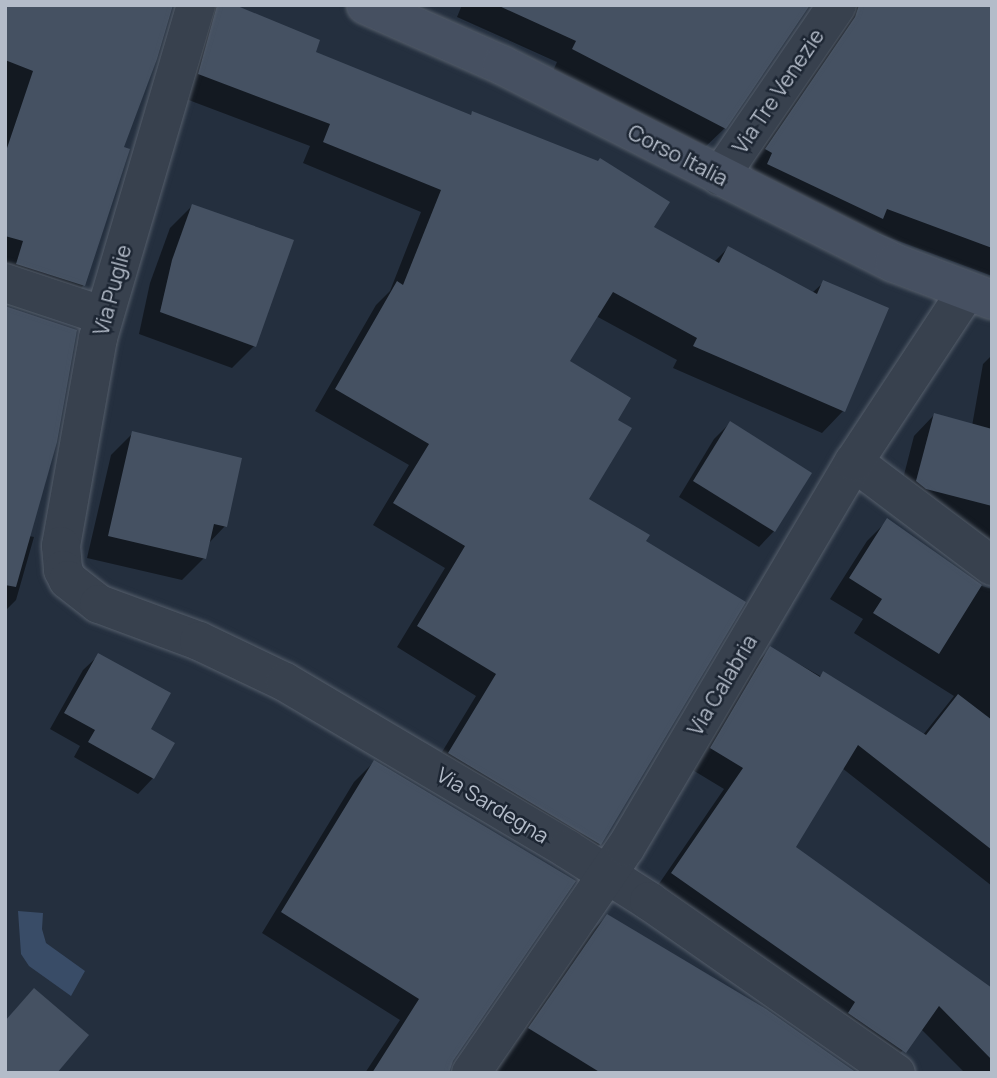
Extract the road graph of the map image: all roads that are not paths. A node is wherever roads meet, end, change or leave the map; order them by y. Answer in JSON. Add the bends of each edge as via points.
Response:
{"nodes":[{"id":1,"x":196,"y":5,"type":"edge"},
{"id":2,"x":366,"y":5,"type":"edge"},
{"id":3,"x":836,"y":5,"type":"edge"},
{"id":4,"x":720,"y":176,"type":"junction"},
{"id":5,"x":5,"y":283,"type":"edge"},
{"id":6,"x":979,"y":296,"type":"edge"},
{"id":7,"x":104,"y":316,"type":"junction"},
{"id":8,"x":854,"y":462,"type":"junction"},
{"id":9,"x":992,"y":566,"type":"edge"},
{"id":10,"x":68,"y":580,"type":"joint"},
{"id":11,"x":609,"y":874,"type":"junction"},
{"id":12,"x":471,"y":1073,"type":"edge"},
{"id":13,"x":896,"y":1073,"type":"edge"}],
"edges":[{"from":1,"to":7,"type":"street","name":"Via Puglie"},
{"from":2,"to":4,"type":"street","name":"Corso Italia","via":[[502,65]]},
{"from":3,"to":4,"type":"street","name":"Via Tre Venezie"},
{"from":4,"to":6,"type":"street","name":"Corso Italia","via":[[894,263]]},
{"from":5,"to":7,"type":"street"},
{"from":6,"to":8,"type":"street","name":"Via Calabria"},
{"from":7,"to":10,"type":"street","name":"Via Puglie","via":[[61,546]]},
{"from":8,"to":9,"type":"street"},
{"from":8,"to":11,"type":"street","name":"Via Calabria"},
{"from":10,"to":11,"type":"street","name":"Via Sardegna","via":[[99,604],[199,641],[285,682]]},
{"from":11,"to":12,"type":"street","name":"Via Calabria"},
{"from":11,"to":13,"type":"street","name":"Via Sardegna"}]}
